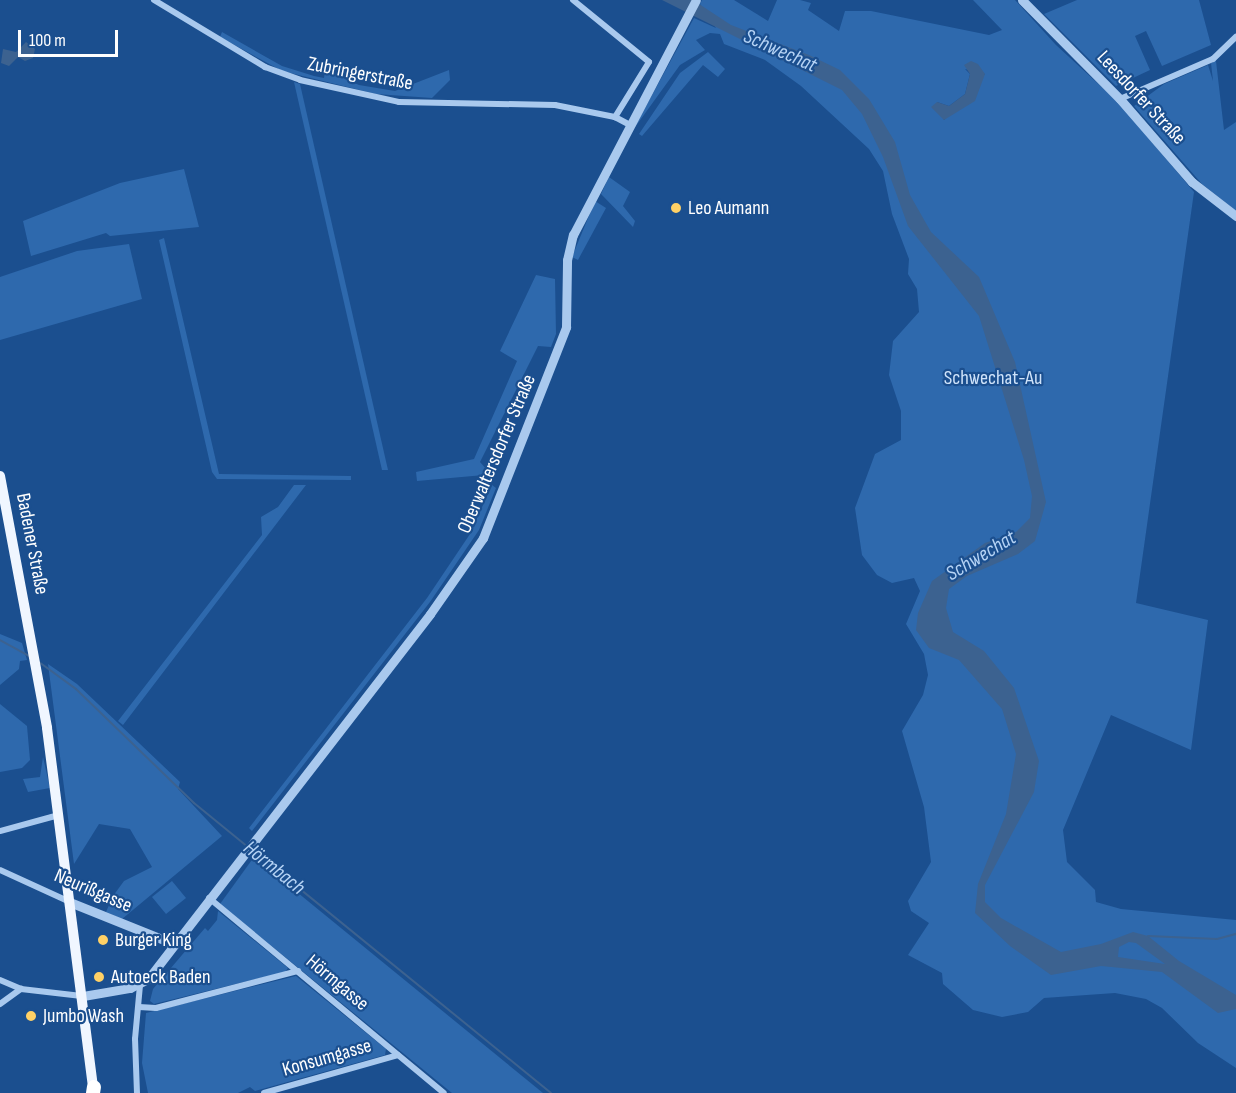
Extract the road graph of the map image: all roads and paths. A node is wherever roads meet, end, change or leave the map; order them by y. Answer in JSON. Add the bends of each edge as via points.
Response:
{"nodes":[{"id":1,"x":154,"y":0,"type":"edge"},
{"id":2,"x":573,"y":0,"type":"edge"},
{"id":3,"x":696,"y":0,"type":"edge"},
{"id":4,"x":1022,"y":0,"type":"edge"},
{"id":5,"x":1236,"y":37,"type":"edge"},
{"id":6,"x":1120,"y":99,"type":"junction"},
{"id":7,"x":615,"y":117,"type":"junction"},
{"id":8,"x":630,"y":125,"type":"junction"},
{"id":9,"x":1236,"y":216,"type":"edge"},
{"id":10,"x":0,"y":476,"type":"edge"},
{"id":11,"x":60,"y":815,"type":"junction"},
{"id":12,"x":0,"y":831,"type":"edge"},
{"id":13,"x":0,"y":870,"type":"edge"},
{"id":14,"x":209,"y":898,"type":"junction"},
{"id":15,"x":72,"y":903,"type":"junction"},
{"id":16,"x":174,"y":944,"type":"junction"},
{"id":17,"x":298,"y":971,"type":"junction"},
{"id":18,"x":0,"y":980,"type":"edge"},
{"id":19,"x":140,"y":985,"type":"junction"},
{"id":20,"x":21,"y":989,"type":"junction"},
{"id":21,"x":83,"y":996,"type":"junction"},
{"id":22,"x":0,"y":1004,"type":"edge"},
{"id":23,"x":139,"y":1007,"type":"junction"},
{"id":24,"x":398,"y":1055,"type":"junction"},
{"id":25,"x":94,"y":1091,"type":"edge"},
{"id":26,"x":283,"y":1091,"type":"edge"},
{"id":27,"x":137,"y":1093,"type":"edge"},
{"id":28,"x":264,"y":1093,"type":"edge"},
{"id":29,"x":444,"y":1093,"type":"edge"}],
"edges":[{"from":1,"to":7,"type":"street","name":"Zubringerstraße","via":[[265,67],[300,80],[399,102],[555,105]]},
{"from":2,"to":7,"type":"street","via":[[649,62]]},
{"from":3,"to":8,"type":"street","name":"Oberwaltersdorfer Straße"},
{"from":4,"to":6,"type":"street","name":"Leesdorfer Straße"},
{"from":5,"to":6,"type":"street","via":[[1213,58]]},
{"from":6,"to":9,"type":"street","name":"Leesdorfer Straße","via":[[1192,182]]},
{"from":7,"to":8,"type":"street","name":"Zubringerstraße"},
{"from":8,"to":14,"type":"street","name":"Oberwaltersdorfer Straße","via":[[573,235],[567,260],[566,327],[483,538],[430,614]]},
{"from":10,"to":11,"type":"main road","name":"Badener Straße","via":[[34,647]]},
{"from":11,"to":12,"type":"street"},
{"from":11,"to":15,"type":"main road","name":"Badener Straße"},
{"from":13,"to":15,"type":"street","name":"Neurißgasse"},
{"from":14,"to":16,"type":"street","name":"Oberwaltersdorfer Straße"},
{"from":14,"to":17,"type":"street","name":"Hörmgasse"},
{"from":15,"to":16,"type":"street","name":"Neurißgasse"},
{"from":15,"to":21,"type":"main road","name":"Badener Straße"},
{"from":16,"to":19,"type":"street","name":"Oberwaltersdorfer Straße"},
{"from":17,"to":23,"type":"street","via":[[156,1008]]},
{"from":17,"to":24,"type":"street","name":"Hörmgasse"},
{"from":18,"to":20,"type":"street"},
{"from":19,"to":21,"type":"street"},
{"from":19,"to":23,"type":"street"},
{"from":20,"to":21,"type":"street"},
{"from":20,"to":22,"type":"street"},
{"from":21,"to":25,"type":"main road","name":"Badener Straße"},
{"from":23,"to":27,"type":"street","via":[[135,1039]]},
{"from":24,"to":26,"type":"street","name":"Konsumgasse"},
{"from":24,"to":29,"type":"street","name":"Hörmgasse"},
{"from":26,"to":28,"type":"street","name":"Konsumgasse"}]}
